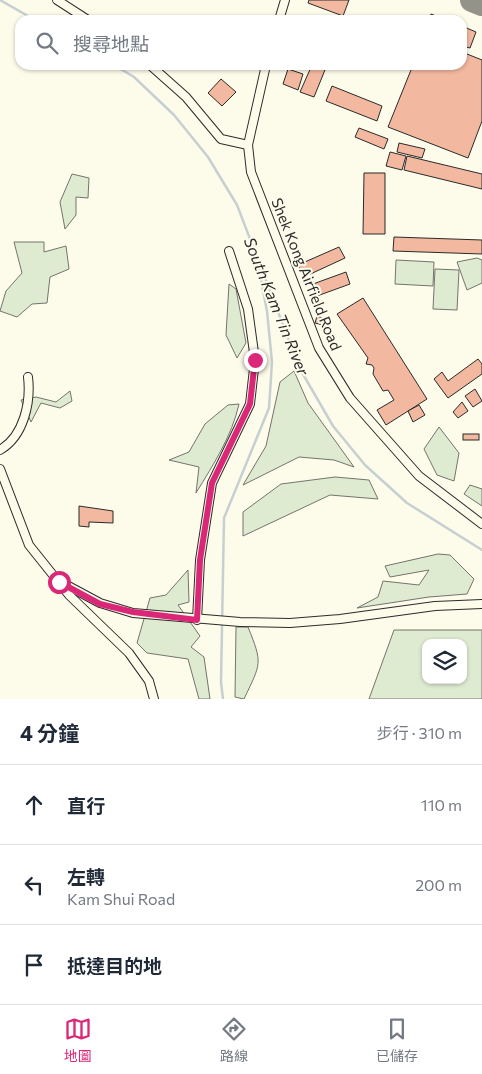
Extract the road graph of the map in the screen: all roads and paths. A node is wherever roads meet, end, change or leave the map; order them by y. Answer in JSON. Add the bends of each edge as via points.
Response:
{"nodes":[{"id":1,"x":57,"y":0,"type":"edge"},
{"id":2,"x":285,"y":0,"type":"edge"},
{"id":3,"x":80,"y":15,"type":"edge"},
{"id":4,"x":280,"y":15,"type":"edge"},
{"id":5,"x":156,"y":70,"type":"edge"},
{"id":6,"x":265,"y":70,"type":"edge"},
{"id":7,"x":248,"y":145,"type":"junction"},
{"id":8,"x":229,"y":252,"type":"dead end"},
{"id":9,"x":28,"y":377,"type":"dead end"},
{"id":10,"x":0,"y":450,"type":"edge"},
{"id":11,"x":0,"y":469,"type":"edge"},
{"id":12,"x":482,"y":524,"type":"edge"},
{"id":13,"x":59,"y":582,"type":"junction"},
{"id":14,"x":482,"y":604,"type":"edge"},
{"id":15,"x":197,"y":620,"type":"junction"},
{"id":16,"x":154,"y":699,"type":"edge"}],
"edges":[{"from":1,"to":3,"type":"street"},
{"from":2,"to":4,"type":"street"},
{"from":5,"to":7,"type":"street","via":[[186,97],[221,139]]},
{"from":6,"to":7,"type":"street","name":"Shek Kong Airfield Road"},
{"from":7,"to":12,"type":"street","name":"Shek Kong Airfield Road","via":[[251,172],[319,348],[350,398],[419,476]]},
{"from":8,"to":15,"type":"street","via":[[248,309],[255,360],[250,404],[212,483],[200,560]]},
{"from":9,"to":10,"type":"street","via":[[29,401],[25,415],[13,438]]},
{"from":11,"to":13,"type":"street","via":[[29,545]]},
{"from":13,"to":15,"type":"street","via":[[108,606]]},
{"from":13,"to":16,"type":"street","via":[[69,596],[129,653],[149,682]]},
{"from":14,"to":15,"type":"street","via":[[436,606],[290,623]]}]}
